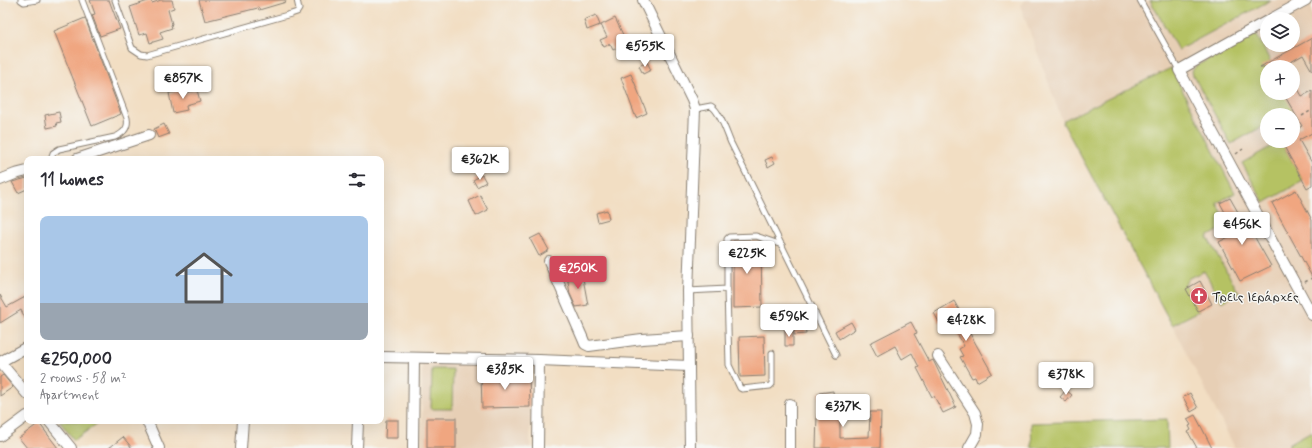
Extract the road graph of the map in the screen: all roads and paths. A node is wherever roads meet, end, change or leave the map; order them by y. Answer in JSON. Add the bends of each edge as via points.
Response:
{"nodes":[{"id":1,"x":21,"y":0,"type":"edge"},
{"id":2,"x":37,"y":0,"type":"edge"},
{"id":3,"x":82,"y":0,"type":"edge"},
{"id":4,"x":115,"y":0,"type":"edge"},
{"id":5,"x":297,"y":0,"type":"edge"},
{"id":6,"x":643,"y":0,"type":"edge"},
{"id":7,"x":1140,"y":0,"type":"edge"},
{"id":8,"x":1306,"y":0,"type":"edge"},
{"id":9,"x":1284,"y":12,"type":"edge"},
{"id":10,"x":1260,"y":25,"type":"edge"},
{"id":11,"x":1178,"y":70,"type":"junction"},
{"id":12,"x":694,"y":109,"type":"junction"},
{"id":13,"x":1312,"y":110,"type":"edge"},
{"id":14,"x":1302,"y":116,"type":"dead end"},
{"id":15,"x":149,"y":135,"type":"dead end"},
{"id":16,"x":52,"y":156,"type":"edge"},
{"id":17,"x":94,"y":156,"type":"edge"},
{"id":18,"x":24,"y":172,"type":"edge"},
{"id":19,"x":0,"y":180,"type":"edge"},
{"id":20,"x":782,"y":245,"type":"junction"},
{"id":21,"x":549,"y":261,"type":"dead end"},
{"id":22,"x":727,"y":289,"type":"junction"},
{"id":23,"x":688,"y":291,"type":"junction"},
{"id":24,"x":1312,"y":315,"type":"edge"},
{"id":25,"x":689,"y":336,"type":"junction"},
{"id":26,"x":24,"y":348,"type":"edge"},
{"id":27,"x":772,"y":353,"type":"dead end"},
{"id":28,"x":836,"y":355,"type":"dead end"},
{"id":29,"x":938,"y":356,"type":"dead end"},
{"id":30,"x":384,"y":357,"type":"edge"},
{"id":31,"x":414,"y":358,"type":"junction"},
{"id":32,"x":539,"y":360,"type":"junction"},
{"id":33,"x":0,"y":362,"type":"edge"},
{"id":34,"x":688,"y":366,"type":"junction"},
{"id":35,"x":24,"y":390,"type":"edge"},
{"id":36,"x":790,"y":404,"type":"dead end"},
{"id":37,"x":24,"y":418,"type":"edge"},
{"id":38,"x":51,"y":424,"type":"edge"},
{"id":39,"x":148,"y":424,"type":"edge"},
{"id":40,"x":242,"y":424,"type":"edge"},
{"id":41,"x":358,"y":424,"type":"edge"},
{"id":42,"x":0,"y":436,"type":"edge"},
{"id":43,"x":70,"y":448,"type":"edge"},
{"id":44,"x":159,"y":448,"type":"edge"},
{"id":45,"x":242,"y":448,"type":"edge"},
{"id":46,"x":358,"y":448,"type":"edge"},
{"id":47,"x":413,"y":448,"type":"edge"},
{"id":48,"x":538,"y":448,"type":"edge"},
{"id":49,"x":690,"y":448,"type":"edge"},
{"id":50,"x":790,"y":448,"type":"edge"},
{"id":51,"x":969,"y":448,"type":"edge"}],
"edges":[{"from":1,"to":2,"type":"lane"},
{"from":3,"to":16,"type":"lane","via":[[128,123],[122,134],[115,138],[59,149]]},
{"from":4,"to":5,"type":"lane","via":[[132,48],[147,55],[291,14],[298,9]]},
{"from":6,"to":12,"type":"street","via":[[692,100]]},
{"from":7,"to":11,"type":"lane"},
{"from":8,"to":9,"type":"street"},
{"from":10,"to":11,"type":"street"},
{"from":11,"to":24,"type":"street"},
{"from":12,"to":20,"type":"lane","via":[[711,106],[715,108]]},
{"from":12,"to":23,"type":"street"},
{"from":13,"to":14,"type":"path"},
{"from":15,"to":17,"type":"street"},
{"from":18,"to":19,"type":"street"},
{"from":20,"to":22,"type":"lane","via":[[756,236],[729,237]]},
{"from":20,"to":28,"type":"lane"},
{"from":21,"to":25,"type":"street","via":[[588,346]]},
{"from":22,"to":23,"type":"lane"},
{"from":22,"to":27,"type":"lane","via":[[729,365],[740,388],[772,384]]},
{"from":23,"to":25,"type":"street"},
{"from":25,"to":34,"type":"street"},
{"from":26,"to":33,"type":"street"},
{"from":29,"to":51,"type":"street","via":[[975,413],[977,434]]},
{"from":30,"to":31,"type":"street"},
{"from":31,"to":32,"type":"street"},
{"from":31,"to":47,"type":"street"},
{"from":32,"to":34,"type":"street"},
{"from":32,"to":48,"type":"street"},
{"from":33,"to":35,"type":"street"},
{"from":34,"to":49,"type":"street"},
{"from":36,"to":50,"type":"street"},
{"from":37,"to":42,"type":"street"},
{"from":38,"to":43,"type":"street"},
{"from":39,"to":44,"type":"street"},
{"from":40,"to":45,"type":"street"},
{"from":41,"to":46,"type":"street"}]}
